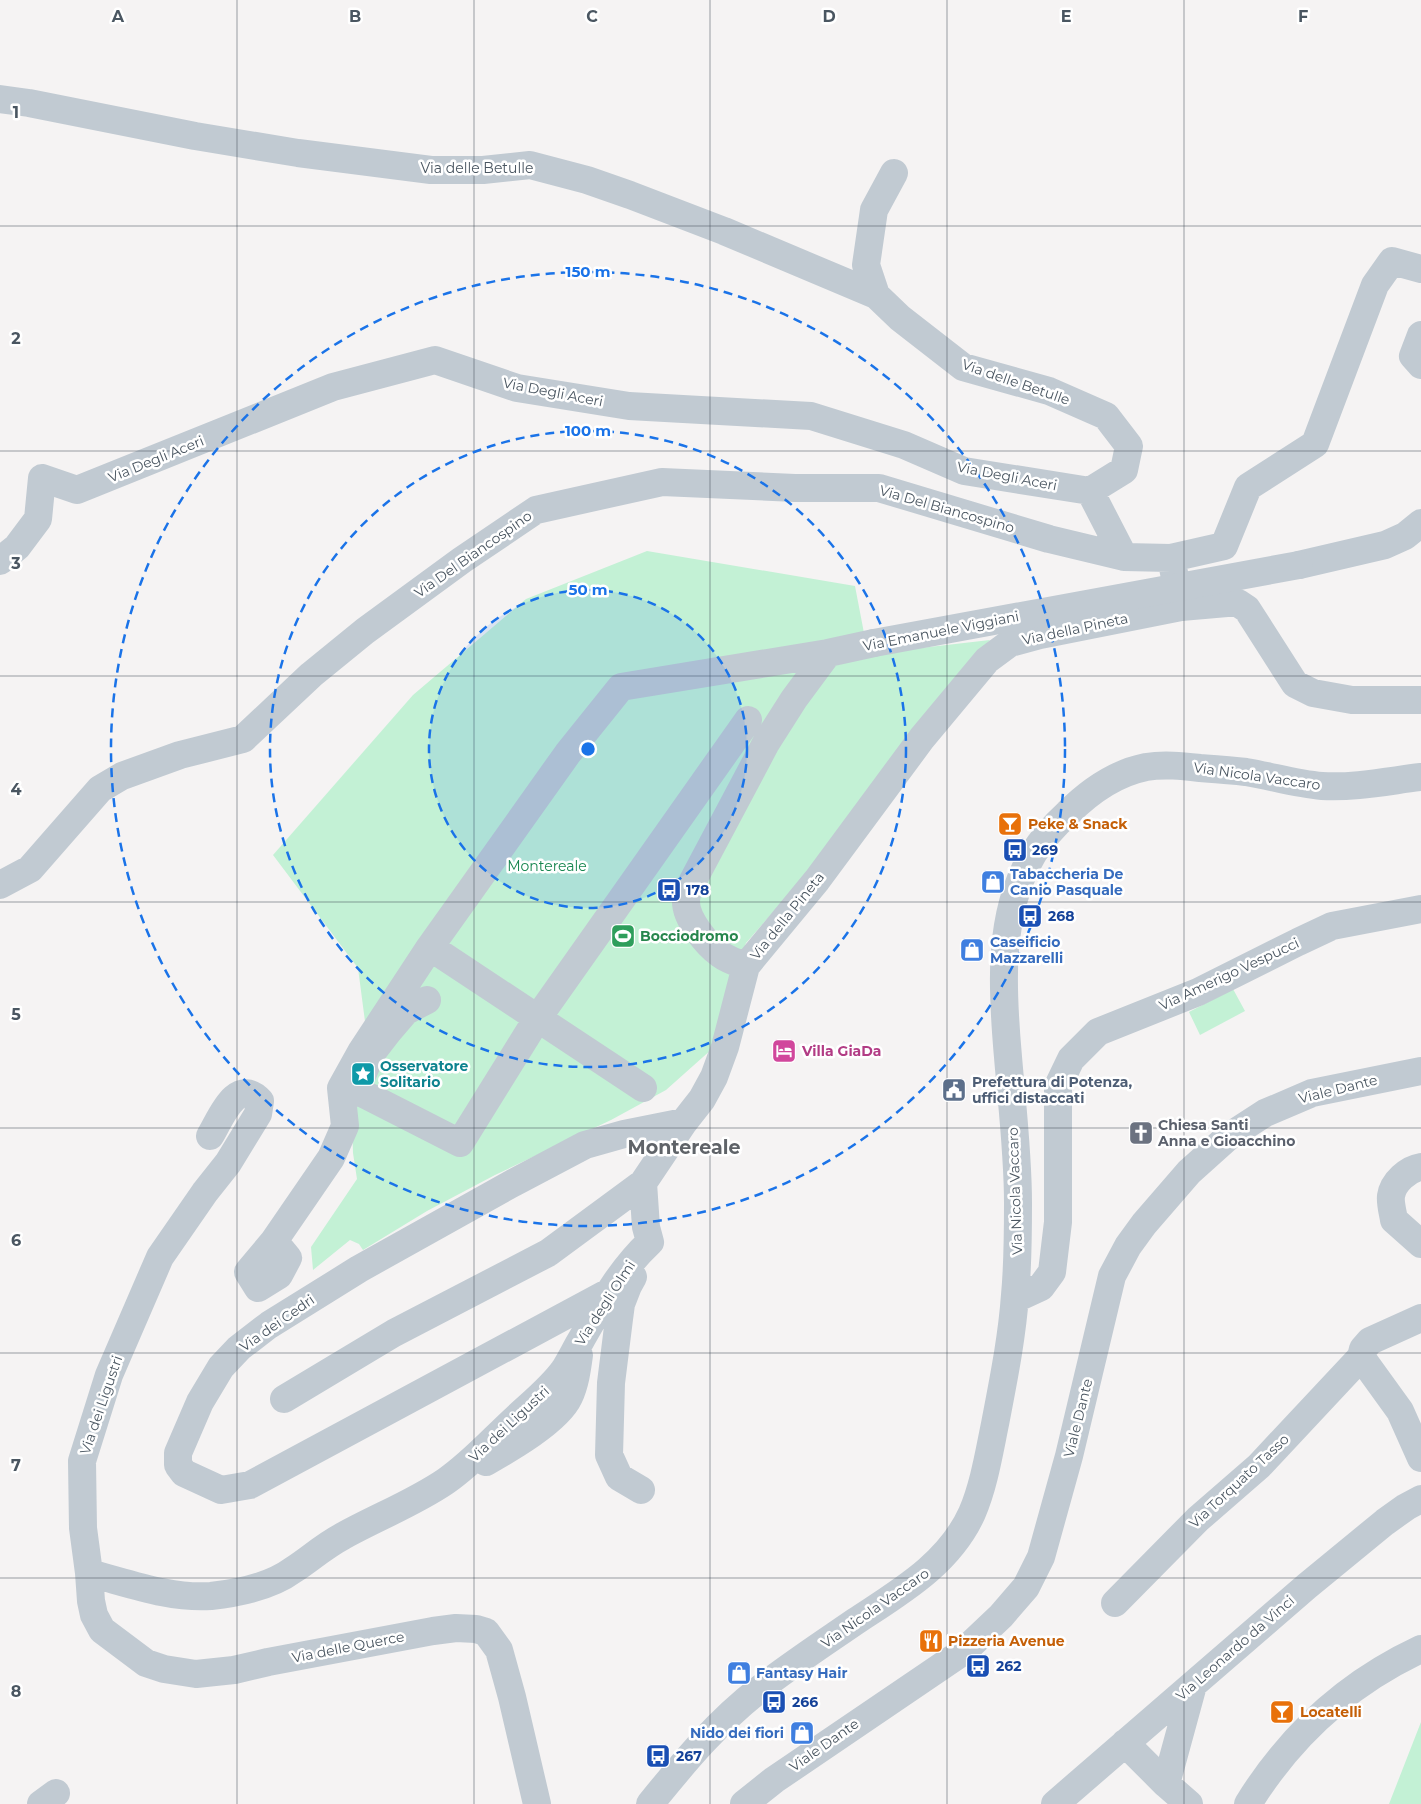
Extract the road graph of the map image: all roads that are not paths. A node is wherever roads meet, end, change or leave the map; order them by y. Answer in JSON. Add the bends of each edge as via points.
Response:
{"nodes":[{"id":1,"x":0,"y":99,"type":"edge"},
{"id":2,"x":894,"y":173,"type":"dead end"},
{"id":3,"x":1421,"y":269,"type":"edge"},
{"id":4,"x":876,"y":294,"type":"junction"},
{"id":5,"x":1421,"y":335,"type":"edge"},
{"id":6,"x":1421,"y":365,"type":"edge"},
{"id":7,"x":1090,"y":491,"type":"junction"},
{"id":8,"x":1419,"y":523,"type":"edge"},
{"id":9,"x":1124,"y":556,"type":"junction"},
{"id":10,"x":1171,"y":558,"type":"junction"},
{"id":11,"x":0,"y":561,"type":"edge"},
{"id":12,"x":1181,"y":607,"type":"junction"},
{"id":13,"x":828,"y":654,"type":"junction"},
{"id":14,"x":1421,"y":700,"type":"edge"},
{"id":15,"x":748,"y":720,"type":"dead end"},
{"id":16,"x":1421,"y":777,"type":"edge"},
{"id":17,"x":0,"y":885,"type":"edge"},
{"id":18,"x":1421,"y":909,"type":"edge"},
{"id":19,"x":430,"y":947,"type":"junction"},
{"id":20,"x":746,"y":966,"type":"junction"},
{"id":21,"x":428,"y":1000,"type":"dead end"},
{"id":22,"x":537,"y":1018,"type":"junction"},
{"id":23,"x":1421,"y":1071,"type":"edge"},
{"id":24,"x":643,"y":1088,"type":"dead end"},
{"id":25,"x":684,"y":1122,"type":"junction"},
{"id":26,"x":210,"y":1136,"type":"dead end"},
{"id":27,"x":1421,"y":1167,"type":"edge"},
{"id":28,"x":643,"y":1183,"type":"junction"},
{"id":29,"x":274,"y":1241,"type":"dead end"},
{"id":30,"x":650,"y":1242,"type":"junction"},
{"id":31,"x":1421,"y":1244,"type":"edge"},
{"id":32,"x":608,"y":1292,"type":"junction"},
{"id":33,"x":1015,"y":1298,"type":"junction"},
{"id":34,"x":1421,"y":1318,"type":"edge"},
{"id":35,"x":582,"y":1339,"type":"junction"},
{"id":36,"x":1361,"y":1357,"type":"junction"},
{"id":37,"x":564,"y":1370,"type":"joint"},
{"id":38,"x":284,"y":1398,"type":"dead end"},
{"id":39,"x":1421,"y":1458,"type":"edge"},
{"id":40,"x":446,"y":1481,"type":"junction"},
{"id":41,"x":641,"y":1490,"type":"dead end"},
{"id":42,"x":1421,"y":1499,"type":"edge"},
{"id":43,"x":89,"y":1573,"type":"junction"},
{"id":44,"x":1115,"y":1602,"type":"dead end"},
{"id":45,"x":1421,"y":1649,"type":"edge"},
{"id":46,"x":1193,"y":1685,"type":"junction"},
{"id":47,"x":1125,"y":1743,"type":"junction"},
{"id":48,"x":1166,"y":1784,"type":"junction"},
{"id":49,"x":537,"y":1804,"type":"edge"},
{"id":50,"x":650,"y":1804,"type":"edge"},
{"id":51,"x":744,"y":1804,"type":"edge"},
{"id":52,"x":1056,"y":1804,"type":"edge"},
{"id":53,"x":1189,"y":1804,"type":"edge"},
{"id":54,"x":1248,"y":1804,"type":"edge"}],
"edges":[{"from":1,"to":4,"type":"street","name":"Via delle Betulle","via":[[298,153],[431,170],[483,170],[530,165],[630,195]]},
{"from":2,"to":4,"type":"street","name":"Via delle Betulle","via":[[874,210],[866,265]]},
{"from":3,"to":10,"type":"street","name":"Via Del Biancospino","via":[[1392,261],[1375,285],[1315,444],[1248,487],[1224,546]]},
{"from":4,"to":7,"type":"street","name":"Via delle Betulle","via":[[900,318],[963,367],[1049,391],[1106,416],[1129,446],[1124,470]]},
{"from":5,"to":6,"type":"street","via":[[1413,356]]},
{"from":7,"to":9,"type":"street"},
{"from":7,"to":11,"type":"street","name":"Via Degli Aceri","via":[[964,471],[904,445],[811,416],[630,406],[517,388],[434,360],[333,387],[77,490],[42,478],[38,519],[17,547]]},
{"from":8,"to":13,"type":"street","name":"Via Emanuele Viggiani","bridge":true,"via":[[1405,536],[1385,546],[1299,566]]},
{"from":9,"to":10,"type":"street","name":"Via Del Biancospino"},
{"from":9,"to":17,"type":"street","name":"Via Del Biancospino","via":[[1049,539],[879,488],[662,482],[536,510],[365,631],[311,675],[243,739],[180,755],[122,776],[100,789],[30,869]]},
{"from":10,"to":12,"type":"street"},
{"from":12,"to":14,"type":"street","name":"Via della Pineta","via":[[1238,603],[1247,609],[1295,684],[1313,693],[1352,700]]},
{"from":12,"to":20,"type":"street","name":"Via della Pineta","via":[[1010,643],[987,660],[922,738],[817,880]]},
{"from":13,"to":19,"type":"street","name":"Via Emanuele Viggiani","via":[[621,687],[568,753]]},
{"from":13,"to":20,"type":"street","via":[[794,698],[766,743],[688,890],[688,912],[705,941],[731,961]]},
{"from":15,"to":22,"type":"street"},
{"from":16,"to":33,"type":"street","name":"Via Nicola Vaccaro","via":[[1325,786],[1243,772],[1168,765],[1127,773],[1108,782],[1081,800],[1057,823],[1034,853],[1021,879],[1005,942],[1004,1015],[1018,1196]]},
{"from":18,"to":33,"type":"street","name":"Via Amerigo Vespucci","via":[[1332,926],[1198,992],[1098,1032],[1071,1059],[1058,1086],[1058,1222],[1052,1272],[1041,1286]]},
{"from":19,"to":22,"type":"street"},
{"from":19,"to":29,"type":"street","name":"Via Emanuele Viggiani","via":[[341,1088],[345,1126],[332,1158]]},
{"from":20,"to":25,"type":"street","via":[[714,1077],[702,1100]]},
{"from":21,"to":22,"type":"street","via":[[406,1011],[388,1032],[371,1054],[356,1090],[460,1143]]},
{"from":22,"to":24,"type":"street"},
{"from":23,"to":51,"type":"street","name":"Viale Dante","via":[[1312,1093],[1265,1113],[1228,1137],[1189,1172],[1144,1224],[1112,1276],[1049,1530],[1041,1557],[1026,1587],[964,1651],[782,1774]]},
{"from":25,"to":28,"type":"street"},
{"from":25,"to":32,"type":"street","name":"Via dei Cedri","via":[[585,1144],[408,1241],[269,1325],[221,1367],[200,1402],[178,1453],[178,1466],[184,1473],[221,1490],[250,1486]]},
{"from":26,"to":43,"type":"street","name":"Via dei Ligustri","via":[[233,1097],[248,1093],[260,1100],[258,1114],[228,1162],[160,1256],[109,1375],[82,1461],[83,1528]]},
{"from":27,"to":31,"type":"street","via":[[1413,1168],[1399,1180],[1391,1196],[1394,1220]]},
{"from":28,"to":30,"type":"street"},
{"from":28,"to":38,"type":"street","via":[[548,1253],[394,1333]]},
{"from":30,"to":32,"type":"street","name":"Via degli Olmi"},
{"from":30,"to":41,"type":"street","via":[[646,1257],[621,1304],[611,1383],[609,1455],[618,1476]]},
{"from":32,"to":35,"type":"street","name":"Via degli Olmi"},
{"from":33,"to":50,"type":"street","name":"Via Nicola Vaccaro","via":[[988,1458],[974,1510],[956,1542],[921,1576],[739,1706],[691,1754]]},
{"from":34,"to":36,"type":"street","name":"Via Torquato Tasso","via":[[1370,1341]]},
{"from":35,"to":37,"type":"street","name":"Via degli Olmi"},
{"from":35,"to":40,"type":"street","via":[[575,1380],[562,1408],[514,1445]]},
{"from":36,"to":39,"type":"street","via":[[1400,1411]]},
{"from":36,"to":44,"type":"street","name":"Via Torquato Tasso","via":[[1259,1466],[1198,1519]]},
{"from":37,"to":40,"type":"street","name":"Via dei Ligustri","via":[[549,1388]]},
{"from":40,"to":43,"type":"street","name":"Via dei Ligustri","via":[[342,1536],[293,1571],[270,1583],[245,1590],[210,1596],[166,1593]]},
{"from":42,"to":46,"type":"street","name":"Via Leonardo da Vinci","via":[[1378,1528]]},
{"from":43,"to":49,"type":"street","name":"Via delle Querce","via":[[94,1615],[102,1630],[146,1663],[196,1674],[234,1670],[433,1631],[456,1628],[486,1632],[500,1650]]},
{"from":45,"to":54,"type":"street","via":[[1371,1676],[1323,1712],[1280,1758]]},
{"from":46,"to":47,"type":"street","name":"Via Leonardo da Vinci"},
{"from":46,"to":48,"type":"street"},
{"from":47,"to":48,"type":"street"},
{"from":47,"to":52,"type":"street","name":"Via Leonardo da Vinci"},
{"from":48,"to":53,"type":"street"}]}
